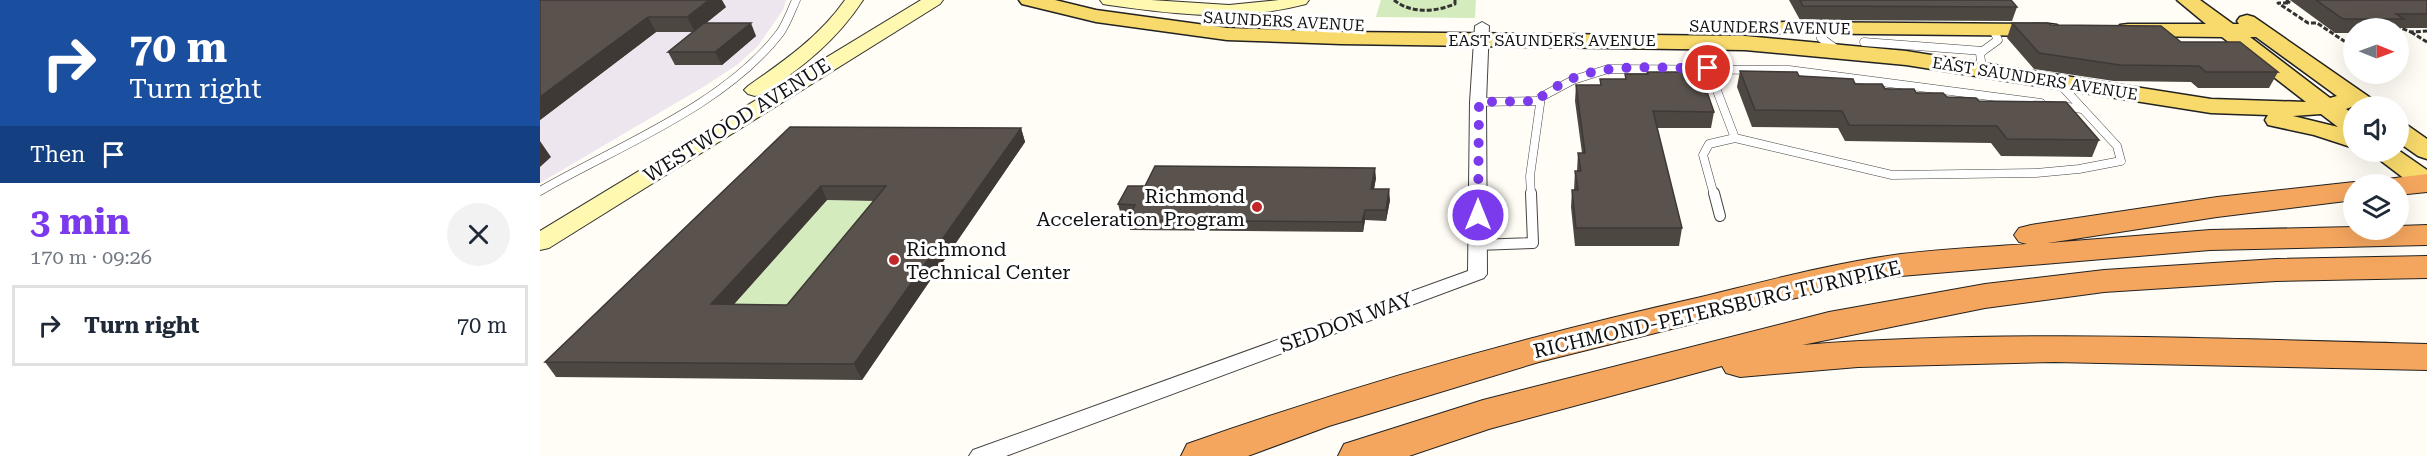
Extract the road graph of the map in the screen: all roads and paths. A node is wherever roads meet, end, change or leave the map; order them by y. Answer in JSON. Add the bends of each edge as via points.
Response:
{"nodes":[{"id":1,"x":796,"y":0,"type":"edge"},
{"id":2,"x":854,"y":0,"type":"edge"},
{"id":3,"x":934,"y":0,"type":"edge"},
{"id":4,"x":1029,"y":0,"type":"edge"},
{"id":5,"x":1101,"y":0,"type":"edge"},
{"id":6,"x":1109,"y":0,"type":"edge"},
{"id":7,"x":1299,"y":0,"type":"edge"},
{"id":8,"x":1394,"y":0,"type":"edge"},
{"id":9,"x":1455,"y":0,"type":"edge"},
{"id":10,"x":2187,"y":0,"type":"edge"},
{"id":11,"x":2215,"y":0,"type":"edge"},
{"id":12,"x":2286,"y":0,"type":"edge"},
{"id":13,"x":1831,"y":28,"type":"junction"},
{"id":14,"x":1993,"y":29,"type":"junction"},
{"id":15,"x":2074,"y":30,"type":"edge"},
{"id":16,"x":2109,"y":30,"type":"edge"},
{"id":17,"x":2227,"y":31,"type":"junction"},
{"id":18,"x":1482,"y":32,"type":"junction"},
{"id":19,"x":2411,"y":32,"type":"joint"},
{"id":20,"x":2427,"y":32,"type":"edge"},
{"id":21,"x":2343,"y":40,"type":"edge"},
{"id":22,"x":1698,"y":41,"type":"junction"},
{"id":23,"x":1864,"y":42,"type":"dead end"},
{"id":24,"x":2427,"y":42,"type":"edge"},
{"id":25,"x":2251,"y":43,"type":"junction"},
{"id":26,"x":1837,"y":50,"type":"junction"},
{"id":27,"x":1982,"y":60,"type":"junction"},
{"id":28,"x":1708,"y":68,"type":"junction"},
{"id":29,"x":2057,"y":81,"type":"junction"},
{"id":30,"x":2349,"y":96,"type":"edge"},
{"id":31,"x":1540,"y":101,"type":"junction"},
{"id":32,"x":1479,"y":102,"type":"junction"},
{"id":33,"x":2343,"y":105,"type":"edge"},
{"id":34,"x":2211,"y":106,"type":"junction"},
{"id":35,"x":2325,"y":106,"type":"junction"},
{"id":36,"x":2082,"y":109,"type":"junction"},
{"id":37,"x":2343,"y":119,"type":"edge"},
{"id":38,"x":2343,"y":137,"type":"edge"},
{"id":39,"x":1735,"y":138,"type":"junction"},
{"id":40,"x":2409,"y":138,"type":"edge"},
{"id":41,"x":2427,"y":151,"type":"edge"},
{"id":42,"x":2388,"y":162,"type":"edge"},
{"id":43,"x":2396,"y":162,"type":"edge"},
{"id":44,"x":2417,"y":182,"type":"edge"},
{"id":45,"x":540,"y":191,"type":"edge"},
{"id":46,"x":2343,"y":192,"type":"edge"},
{"id":47,"x":1720,"y":216,"type":"dead end"},
{"id":48,"x":540,"y":222,"type":"edge"},
{"id":49,"x":2427,"y":235,"type":"edge"},
{"id":50,"x":540,"y":242,"type":"edge"},
{"id":51,"x":1477,"y":245,"type":"junction"},
{"id":52,"x":1901,"y":265,"type":"junction"},
{"id":53,"x":2427,"y":267,"type":"edge"},
{"id":54,"x":2427,"y":357,"type":"edge"},
{"id":55,"x":1652,"y":370,"type":"junction"},
{"id":56,"x":981,"y":456,"type":"edge"},
{"id":57,"x":1203,"y":456,"type":"edge"},
{"id":58,"x":1359,"y":456,"type":"edge"}],
"edges":[{"from":1,"to":45,"type":"lane","via":[[780,33],[736,75],[694,104]]},
{"from":2,"to":48,"type":"main road","name":"WESTWOOD AVENUE","via":[[826,34],[766,83]]},
{"from":3,"to":50,"type":"main road","name":"WESTWOOD AVENUE"},
{"from":4,"to":18,"type":"main road","name":"EAST SAUNDERS AVENUE","via":[[1096,16],[1227,34],[1341,38]]},
{"from":5,"to":18,"type":"main road","name":"SAUNDERS AVENUE","via":[[1175,14],[1264,22]]},
{"from":6,"to":7,"type":"main road","via":[[1216,12],[1257,10]]},
{"from":8,"to":9,"type":"path","via":[[1408,8],[1434,10],[1447,8]]},
{"from":10,"to":17,"type":"main road"},
{"from":11,"to":25,"type":"main road"},
{"from":12,"to":21,"type":"path","via":[[2290,3],[2278,3]]},
{"from":13,"to":14,"type":"main road","name":"SAUNDERS AVENUE"},
{"from":13,"to":18,"type":"main road","name":"SAUNDERS AVENUE"},
{"from":13,"to":26,"type":"lane","via":[[1821,38]]},
{"from":14,"to":15,"type":"main road","name":"SAUNDERS AVENUE"},
{"from":14,"to":27,"type":"lane","via":[[1997,43]]},
{"from":16,"to":17,"type":"main road","via":[[2170,34]]},
{"from":17,"to":25,"type":"main road"},
{"from":18,"to":22,"type":"main road","name":"EAST SAUNDERS AVENUE"},
{"from":18,"to":32,"type":"street","name":"SEDDON WAY"},
{"from":19,"to":20,"type":"path"},
{"from":19,"to":24,"type":"path"},
{"from":22,"to":26,"type":"main road","name":"EAST SAUNDERS AVENUE"},
{"from":22,"to":28,"type":"lane"},
{"from":23,"to":27,"type":"lane"},
{"from":25,"to":30,"type":"main road"},
{"from":25,"to":35,"type":"main road"},
{"from":26,"to":27,"type":"main road","name":"EAST SAUNDERS AVENUE"},
{"from":27,"to":29,"type":"main road","name":"EAST SAUNDERS AVENUE"},
{"from":28,"to":31,"type":"lane","via":[[1608,69],[1562,83]]},
{"from":28,"to":36,"type":"lane","via":[[1789,70]]},
{"from":28,"to":39,"type":"lane"},
{"from":29,"to":34,"type":"main road","name":"EAST SAUNDERS AVENUE"},
{"from":29,"to":36,"type":"lane"},
{"from":31,"to":32,"type":"lane"},
{"from":31,"to":51,"type":"lane","via":[[1530,176],[1533,243]]},
{"from":32,"to":51,"type":"street","name":"SEDDON WAY"},
{"from":33,"to":35,"type":"main road","name":"EAST SAUNDERS AVENUE"},
{"from":34,"to":35,"type":"main road","name":"EAST SAUNDERS AVENUE"},
{"from":34,"to":38,"type":"main road","via":[[2306,125]]},
{"from":35,"to":37,"type":"main road"},
{"from":36,"to":39,"type":"lane","via":[[2117,146],[2121,161],[2098,167],[2013,174],[1912,176],[1875,173],[1798,150]]},
{"from":39,"to":47,"type":"lane","via":[[1709,144],[1703,155]]},
{"from":40,"to":41,"type":"main road"},
{"from":42,"to":44,"type":"main road"},
{"from":43,"to":44,"type":"main road"},
{"from":46,"to":52,"type":"highway","via":[[2054,230]]},
{"from":49,"to":52,"type":"highway","name":"RICHMOND-PETERSBURG TURNPIKE","via":[[2210,240]]},
{"from":51,"to":56,"type":"street","name":"SEDDON WAY","via":[[1477,274]]},
{"from":52,"to":57,"type":"highway","name":"RICHMOND-PETERSBURG TURNPIKE","via":[[1844,275],[1534,350],[1315,415]]},
{"from":53,"to":55,"type":"highway","name":"RICHMOND-PETERSBURG TURNPIKE","via":[[2276,270],[2104,281],[1985,296],[1829,324]]},
{"from":54,"to":55,"type":"highway","via":[[2042,350],[1858,354]]},
{"from":55,"to":58,"type":"highway","name":"RICHMOND-PETERSBURG TURNPIKE","via":[[1483,415]]}]}
